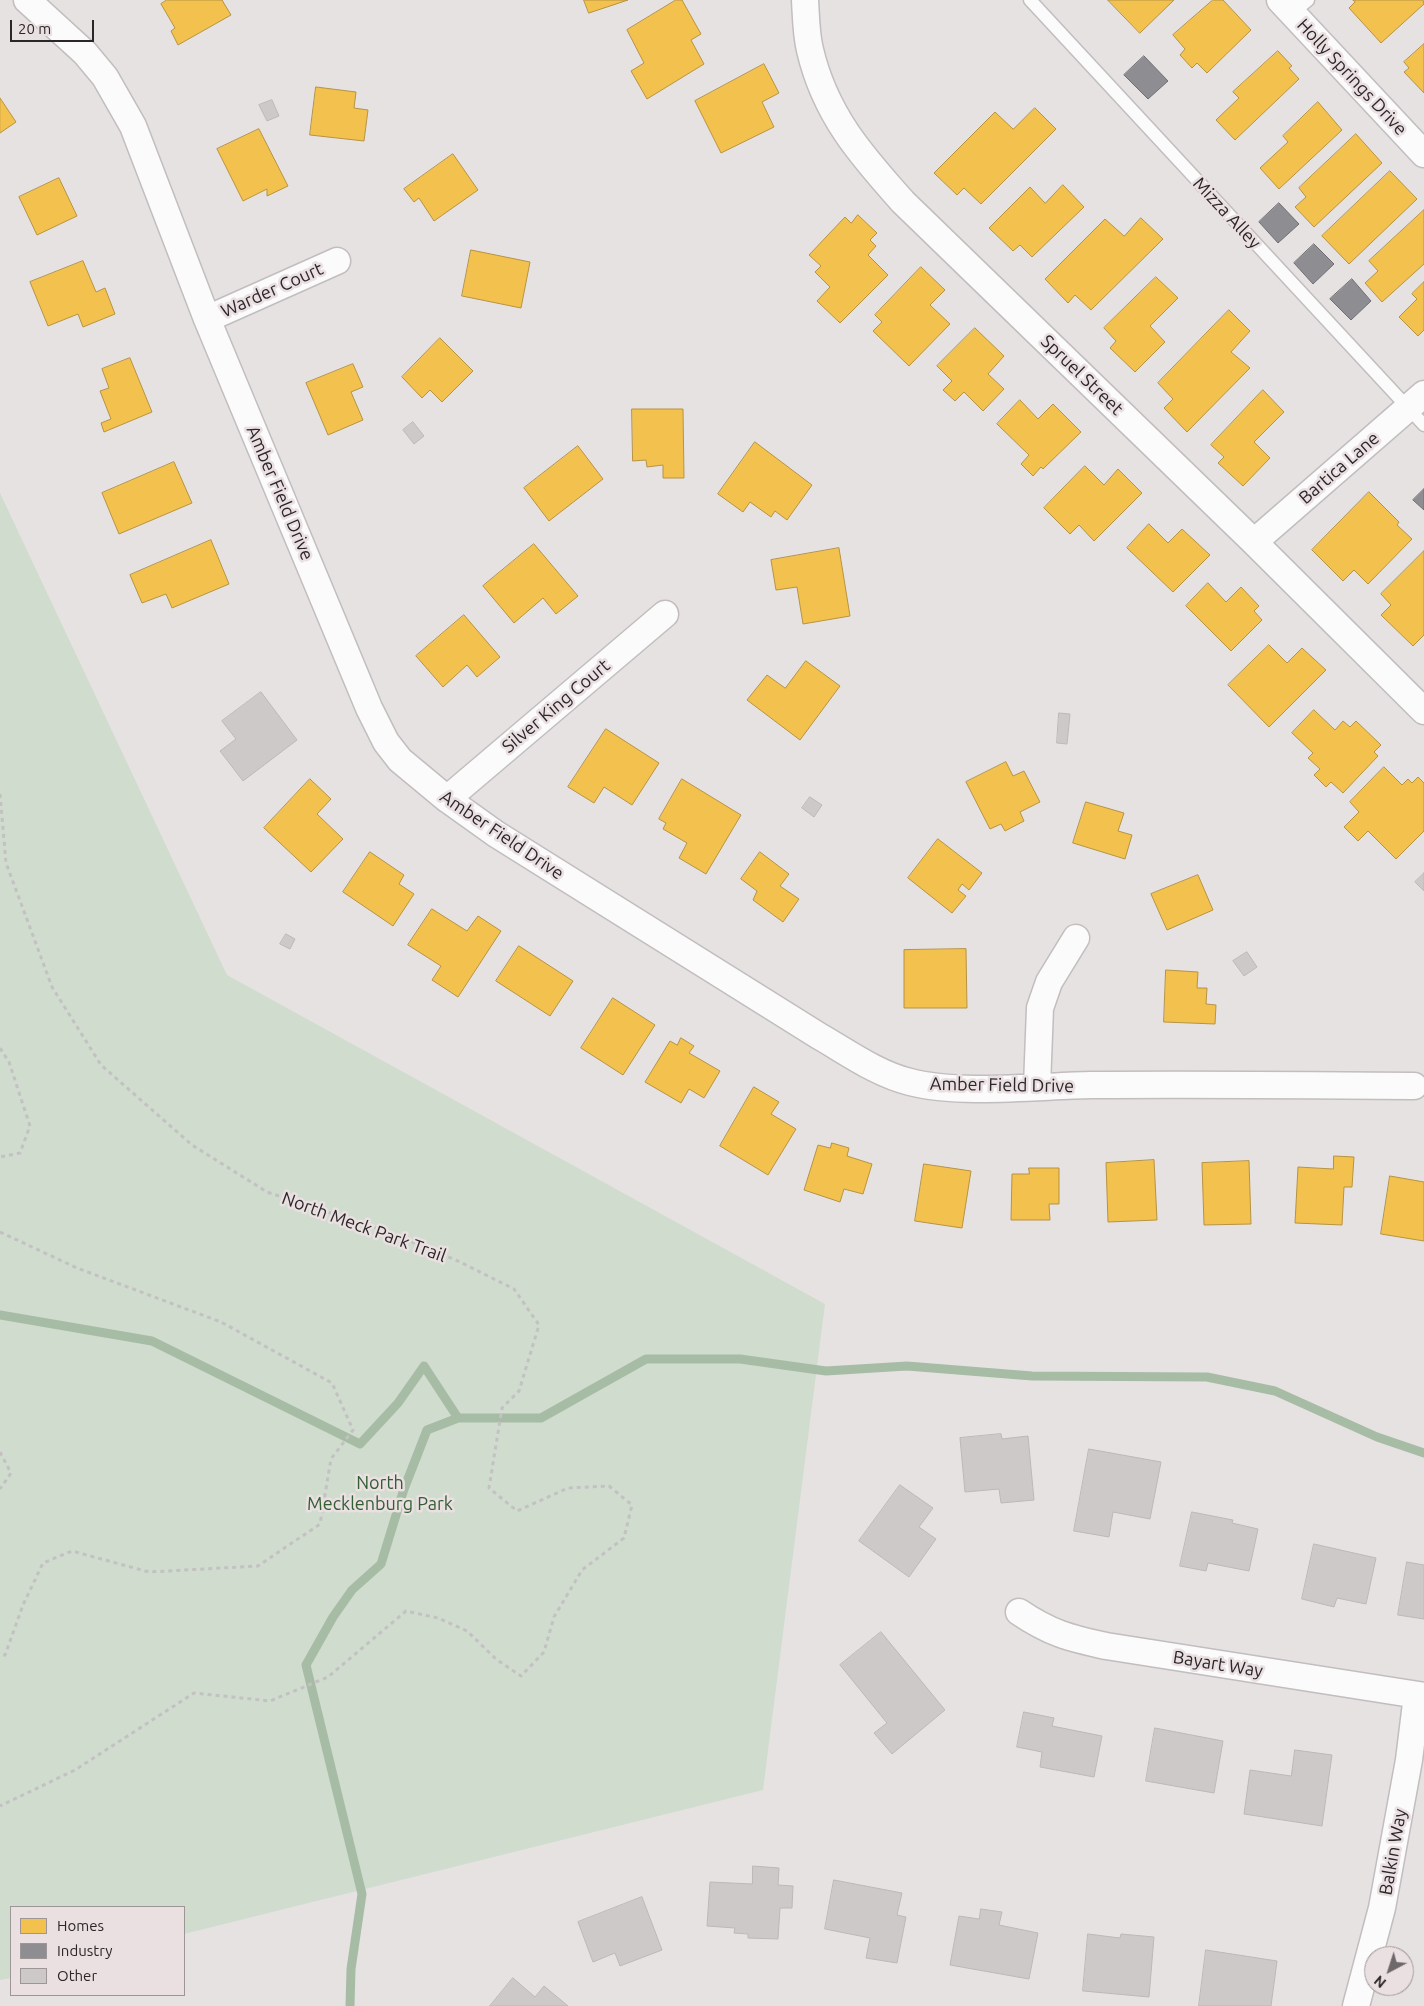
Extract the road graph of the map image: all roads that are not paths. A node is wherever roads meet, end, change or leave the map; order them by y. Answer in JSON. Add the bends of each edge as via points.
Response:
{"nodes":[{"id":1,"x":27,"y":0,"type":"edge"},
{"id":2,"x":805,"y":0,"type":"edge"},
{"id":3,"x":1030,"y":0,"type":"edge"},
{"id":4,"x":1294,"y":4,"type":"edge"},
{"id":5,"x":1424,"y":154,"type":"edge"},
{"id":6,"x":336,"y":261,"type":"dead end"},
{"id":7,"x":207,"y":319,"type":"junction"},
{"id":8,"x":1419,"y":409,"type":"edge"},
{"id":9,"x":1254,"y":542,"type":"junction"},
{"id":10,"x":665,"y":614,"type":"dead end"},
{"id":11,"x":1424,"y":711,"type":"edge"},
{"id":12,"x":447,"y":799,"type":"junction"},
{"id":13,"x":1076,"y":938,"type":"dead end"},
{"id":14,"x":1037,"y":1086,"type":"junction"},
{"id":15,"x":1414,"y":1086,"type":"dead end"},
{"id":16,"x":1019,"y":1612,"type":"dead end"},
{"id":17,"x":1421,"y":1696,"type":"edge"},
{"id":18,"x":1356,"y":2006,"type":"edge"}],
"edges":[{"from":1,"to":7,"type":"street","name":"Amber Field Drive","via":[[85,53],[105,77],[133,126]]},
{"from":2,"to":9,"type":"street","name":"Spruel Street","via":[[809,49],[825,98],[856,150],[903,202]]},
{"from":3,"to":8,"type":"lane","name":"Mizza Alley"},
{"from":4,"to":5,"type":"street","name":"Holly Springs Drive"},
{"from":6,"to":7,"type":"street","name":"Warder Court"},
{"from":7,"to":12,"type":"street","name":"Amber Field Drive","via":[[386,742],[400,760]]},
{"from":8,"to":9,"type":"street","name":"Bartica Lane"},
{"from":9,"to":11,"type":"street","name":"Spruel Street"},
{"from":10,"to":12,"type":"street","name":"Silver King Court"},
{"from":12,"to":14,"type":"street","name":"Amber Field Drive","via":[[496,834],[872,1067],[909,1082],[941,1087]]},
{"from":13,"to":14,"type":"street","via":[[1049,982],[1040,1008]]},
{"from":14,"to":15,"type":"street","name":"Amber Field Drive","via":[[1224,1083]]},
{"from":16,"to":17,"type":"street","name":"Bayart Way","via":[[1064,1637],[1106,1646]]},
{"from":17,"to":18,"type":"street","name":"Balkin Way","via":[[1382,1908]]}]}
